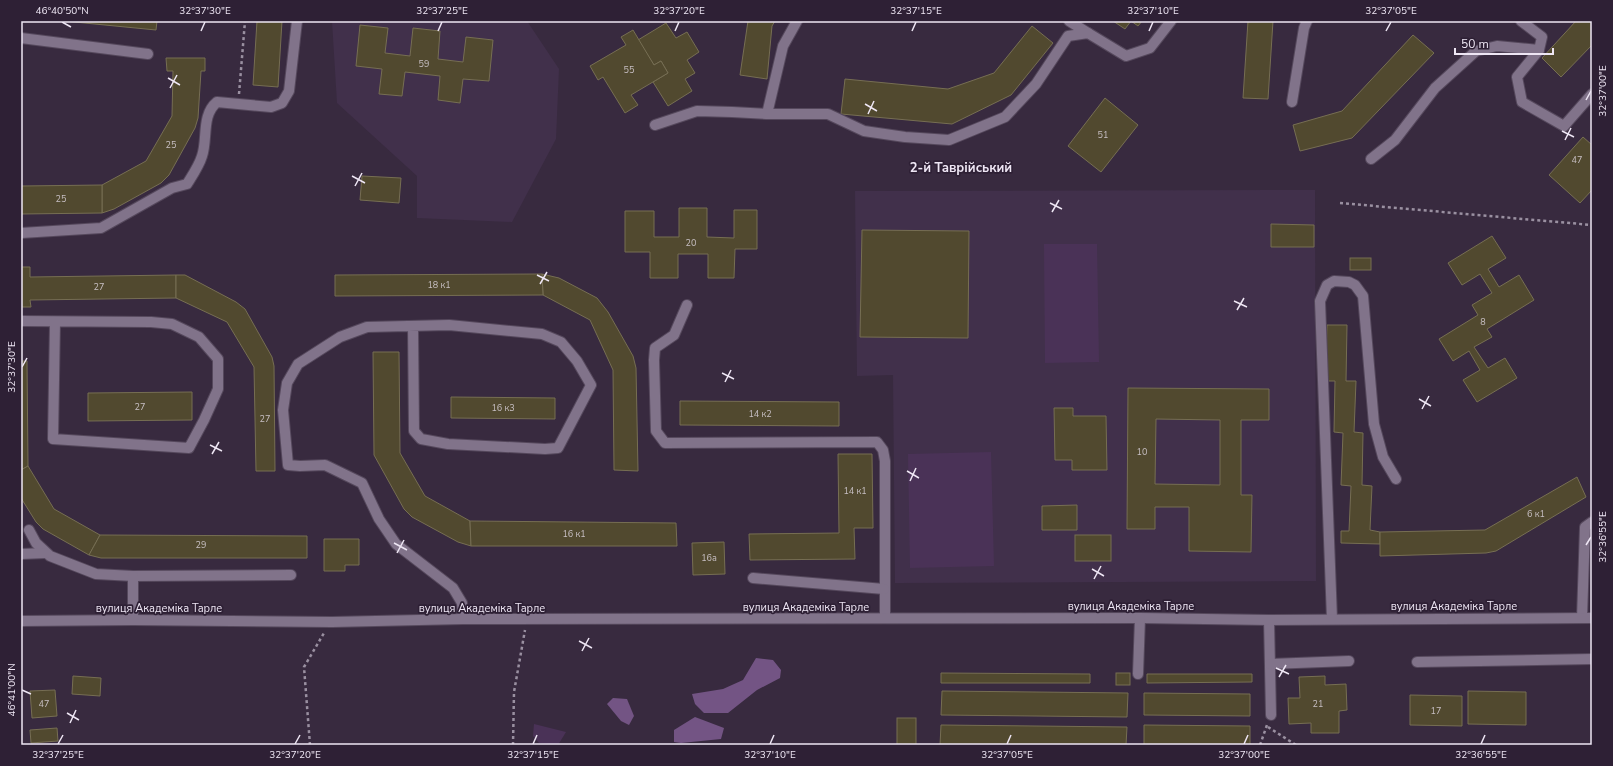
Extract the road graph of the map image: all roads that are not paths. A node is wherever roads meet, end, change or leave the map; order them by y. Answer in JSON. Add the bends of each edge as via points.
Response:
{"nodes":[{"id":1,"x":297,"y":21,"type":"edge"},
{"id":2,"x":797,"y":21,"type":"edge"},
{"id":3,"x":1069,"y":21,"type":"edge"},
{"id":4,"x":1170,"y":21,"type":"edge"},
{"id":5,"x":1307,"y":21,"type":"edge"},
{"id":6,"x":1521,"y":21,"type":"edge"},
{"id":7,"x":1088,"y":34,"type":"junction"},
{"id":8,"x":21,"y":38,"type":"edge"},
{"id":9,"x":1539,"y":50,"type":"junction"},
{"id":10,"x":148,"y":54,"type":"dead end"},
{"id":11,"x":1592,"y":94,"type":"edge"},
{"id":12,"x":1292,"y":102,"type":"dead end"},
{"id":13,"x":767,"y":114,"type":"junction"},
{"id":14,"x":655,"y":125,"type":"dead end"},
{"id":15,"x":1371,"y":158,"type":"dead end"},
{"id":16,"x":21,"y":233,"type":"edge"},
{"id":17,"x":687,"y":305,"type":"dead end"},
{"id":18,"x":21,"y":321,"type":"edge"},
{"id":19,"x":55,"y":322,"type":"junction"},
{"id":20,"x":413,"y":326,"type":"junction"},
{"id":21,"x":1396,"y":479,"type":"dead end"},
{"id":22,"x":1592,"y":522,"type":"edge"},
{"id":23,"x":29,"y":530,"type":"dead end"},
{"id":24,"x":46,"y":553,"type":"junction"},
{"id":25,"x":21,"y":554,"type":"edge"},
{"id":26,"x":291,"y":575,"type":"dead end"},
{"id":27,"x":133,"y":576,"type":"junction"},
{"id":28,"x":753,"y":578,"type":"dead end"},
{"id":29,"x":884,"y":589,"type":"junction"},
{"id":30,"x":885,"y":618,"type":"junction"},
{"id":31,"x":1140,"y":618,"type":"junction"},
{"id":32,"x":1587,"y":618,"type":"edge"},
{"id":33,"x":463,"y":619,"type":"junction"},
{"id":34,"x":1332,"y":619,"type":"junction"},
{"id":35,"x":133,"y":620,"type":"junction"},
{"id":36,"x":1269,"y":620,"type":"junction"},
{"id":37,"x":21,"y":621,"type":"edge"},
{"id":38,"x":1592,"y":659,"type":"edge"},
{"id":39,"x":1349,"y":661,"type":"dead end"},
{"id":40,"x":1417,"y":662,"type":"dead end"},
{"id":41,"x":1270,"y":664,"type":"junction"},
{"id":42,"x":1138,"y":674,"type":"dead end"},
{"id":43,"x":1271,"y":715,"type":"road end"}],
"edges":[{"from":1,"to":16,"type":"street","via":[[289,91],[282,103],[271,107],[217,102],[211,107],[202,156],[187,184],[172,188],[101,228]]},
{"from":2,"to":13,"type":"street","via":[[783,46]]},
{"from":3,"to":7,"type":"street"},
{"from":4,"to":7,"type":"street","via":[[1150,48],[1126,56]]},
{"from":5,"to":12,"type":"street"},
{"from":6,"to":9,"type":"street","via":[[1542,37]]},
{"from":7,"to":13,"type":"street","via":[[1068,36],[1036,84],[1005,117],[949,140],[864,131],[828,114]]},
{"from":8,"to":10,"type":"street"},
{"from":9,"to":11,"type":"street","via":[[1517,77],[1522,102],[1564,126]]},
{"from":9,"to":15,"type":"street","via":[[1497,46],[1476,51],[1435,88],[1395,140]]},
{"from":13,"to":14,"type":"street","via":[[697,111]]},
{"from":17,"to":29,"type":"street","via":[[674,335],[656,348],[656,431],[665,443],[877,442],[883,450],[884,461]]},
{"from":18,"to":19,"type":"street"},
{"from":19,"to":19,"type":"street","via":[[172,324],[199,337],[218,359],[218,389],[189,448],[53,439]]},
{"from":20,"to":20,"type":"street","via":[[449,325],[542,334],[561,342],[577,360],[592,385],[558,448],[448,444],[421,439],[414,431]]},
{"from":20,"to":33,"type":"street","via":[[367,327],[340,337],[298,364],[287,383],[283,410],[288,465],[325,465],[362,483],[379,519],[396,544],[454,588],[462,604]]},
{"from":21,"to":34,"type":"street","via":[[1383,457],[1374,424],[1363,296],[1355,285],[1334,281],[1327,285],[1320,301]]},
{"from":22,"to":32,"type":"street","via":[[1585,527]]},
{"from":23,"to":24,"type":"street","via":[[36,543]]},
{"from":24,"to":25,"type":"street"},
{"from":24,"to":27,"type":"street","via":[[96,574]]},
{"from":26,"to":27,"type":"street"},
{"from":27,"to":35,"type":"street"},
{"from":28,"to":29,"type":"street"},
{"from":29,"to":30,"type":"street"},
{"from":30,"to":31,"type":"street","name":"вулиця Академіка Тарле"},
{"from":30,"to":33,"type":"street","name":"вулиця Академіка Тарле"},
{"from":31,"to":36,"type":"street","name":"вулиця Академіка Тарле"},
{"from":31,"to":42,"type":"street"},
{"from":32,"to":34,"type":"street","name":"вулиця Академіка Тарле"},
{"from":33,"to":35,"type":"street","name":"вулиця Академіка Тарле","via":[[332,622]]},
{"from":34,"to":36,"type":"street","name":"вулиця Академіка Тарле"},
{"from":35,"to":37,"type":"street","name":"вулиця Академіка Тарле"},
{"from":36,"to":41,"type":"street"},
{"from":38,"to":40,"type":"street"},
{"from":39,"to":41,"type":"street"},
{"from":41,"to":43,"type":"street"}]}
